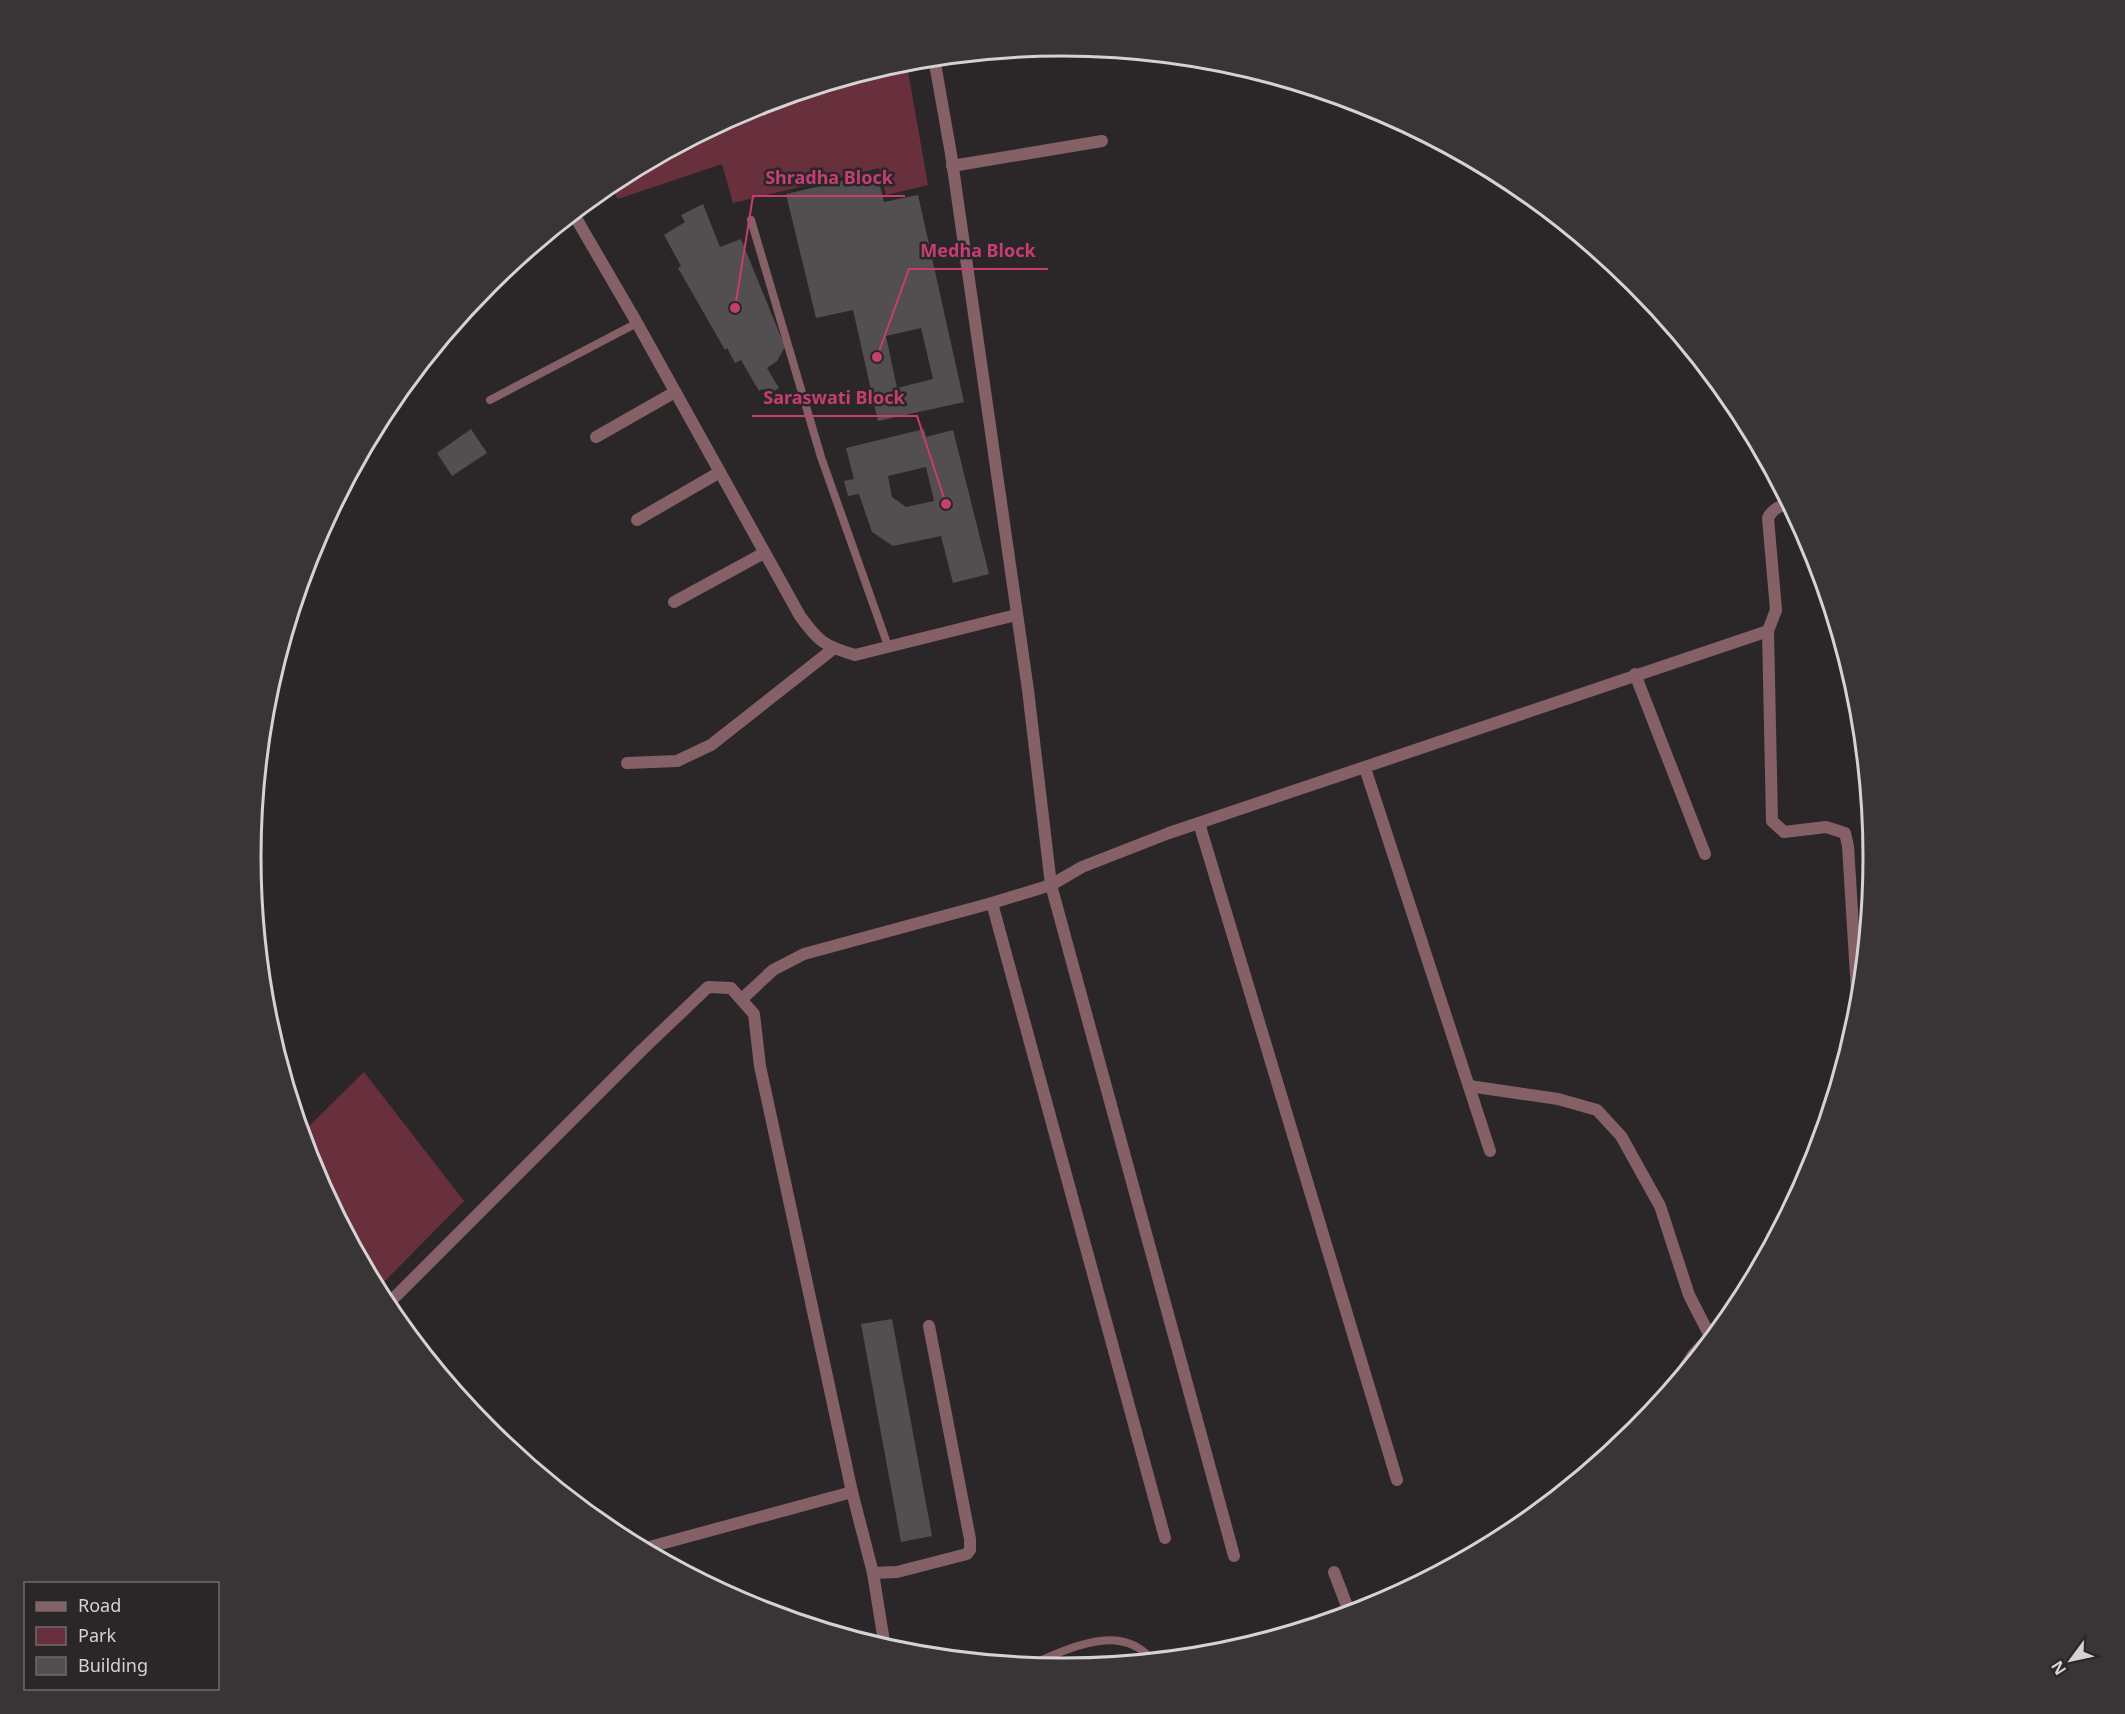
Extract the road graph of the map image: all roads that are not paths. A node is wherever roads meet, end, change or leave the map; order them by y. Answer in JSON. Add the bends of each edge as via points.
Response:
{"nodes":[{"id":1,"x":935,"y":66,"type":"edge"},
{"id":2,"x":1102,"y":141,"type":"dead end"},
{"id":3,"x":952,"y":166,"type":"junction"},
{"id":4,"x":577,"y":220,"type":"edge"},
{"id":5,"x":751,"y":220,"type":"dead end"},
{"id":6,"x":637,"y":323,"type":"junction"},
{"id":7,"x":675,"y":392,"type":"junction"},
{"id":8,"x":490,"y":400,"type":"dead end"},
{"id":9,"x":597,"y":437,"type":"dead end"},
{"id":10,"x":720,"y":472,"type":"junction"},
{"id":11,"x":1782,"y":506,"type":"edge"},
{"id":12,"x":637,"y":520,"type":"dead end"},
{"id":13,"x":764,"y":553,"type":"junction"},
{"id":14,"x":674,"y":602,"type":"dead end"},
{"id":15,"x":1016,"y":615,"type":"junction"},
{"id":16,"x":1768,"y":631,"type":"junction"},
{"id":17,"x":888,"y":646,"type":"junction"},
{"id":18,"x":832,"y":649,"type":"junction"},
{"id":19,"x":1635,"y":674,"type":"junction"},
{"id":20,"x":627,"y":764,"type":"dead end"},
{"id":21,"x":1365,"y":768,"type":"junction"},
{"id":22,"x":1199,"y":823,"type":"junction"},
{"id":23,"x":1705,"y":854,"type":"dead end"},
{"id":24,"x":1051,"y":885,"type":"junction"},
{"id":25,"x":992,"y":903,"type":"junction"},
{"id":26,"x":1856,"y":970,"type":"edge"},
{"id":27,"x":742,"y":999,"type":"junction"},
{"id":28,"x":1469,"y":1086,"type":"junction"},
{"id":29,"x":1490,"y":1151,"type":"dead end"},
{"id":30,"x":394,"y":1298,"type":"edge"},
{"id":31,"x":929,"y":1326,"type":"dead end"},
{"id":32,"x":1708,"y":1332,"type":"edge"},
{"id":33,"x":1397,"y":1480,"type":"dead end"},
{"id":34,"x":852,"y":1492,"type":"junction"},
{"id":35,"x":1165,"y":1538,"type":"dead end"},
{"id":36,"x":654,"y":1546,"type":"edge"},
{"id":37,"x":1234,"y":1556,"type":"dead end"},
{"id":38,"x":1334,"y":1572,"type":"dead end"},
{"id":39,"x":873,"y":1573,"type":"junction"},
{"id":40,"x":1347,"y":1606,"type":"edge"},
{"id":41,"x":883,"y":1638,"type":"edge"},
{"id":42,"x":1145,"y":1654,"type":"edge"},
{"id":43,"x":1049,"y":1658,"type":"edge"}],
"edges":[{"from":1,"to":3,"type":"street"},
{"from":2,"to":3,"type":"street"},
{"from":3,"to":15,"type":"street"},
{"from":4,"to":6,"type":"street"},
{"from":5,"to":17,"type":"lane","via":[[821,457]]},
{"from":6,"to":7,"type":"street"},
{"from":6,"to":8,"type":"lane"},
{"from":7,"to":9,"type":"street"},
{"from":7,"to":10,"type":"street"},
{"from":10,"to":12,"type":"street"},
{"from":10,"to":13,"type":"street"},
{"from":11,"to":16,"type":"street","via":[[1768,518],[1776,610]]},
{"from":13,"to":14,"type":"street"},
{"from":13,"to":18,"type":"street","via":[[800,616],[816,638]]},
{"from":15,"to":17,"type":"street"},
{"from":15,"to":24,"type":"street"},
{"from":16,"to":19,"type":"street"},
{"from":16,"to":26,"type":"street","via":[[1772,821],[1784,832],[1826,827],[1845,833]]},
{"from":17,"to":18,"type":"street","via":[[855,655]]},
{"from":18,"to":20,"type":"street","via":[[711,745],[677,761]]},
{"from":19,"to":21,"type":"street"},
{"from":19,"to":23,"type":"street"},
{"from":21,"to":22,"type":"street"},
{"from":21,"to":28,"type":"street"},
{"from":22,"to":24,"type":"street","via":[[1082,867]]},
{"from":22,"to":33,"type":"street"},
{"from":24,"to":25,"type":"street"},
{"from":24,"to":37,"type":"street"},
{"from":25,"to":27,"type":"street","via":[[804,954],[773,970]]},
{"from":25,"to":35,"type":"street"},
{"from":27,"to":30,"type":"street","via":[[731,988],[708,987]]},
{"from":27,"to":34,"type":"street","via":[[754,1014],[760,1066]]},
{"from":28,"to":29,"type":"street"},
{"from":28,"to":32,"type":"street","via":[[1558,1099],[1597,1110],[1621,1136],[1660,1206],[1689,1295]]},
{"from":31,"to":39,"type":"street","via":[[970,1550],[897,1572]]},
{"from":34,"to":36,"type":"street"},
{"from":34,"to":39,"type":"street"},
{"from":38,"to":40,"type":"street"},
{"from":39,"to":41,"type":"street"},
{"from":42,"to":43,"type":"lane","via":[[1135,1646],[1114,1640],[1086,1643]]}]}
